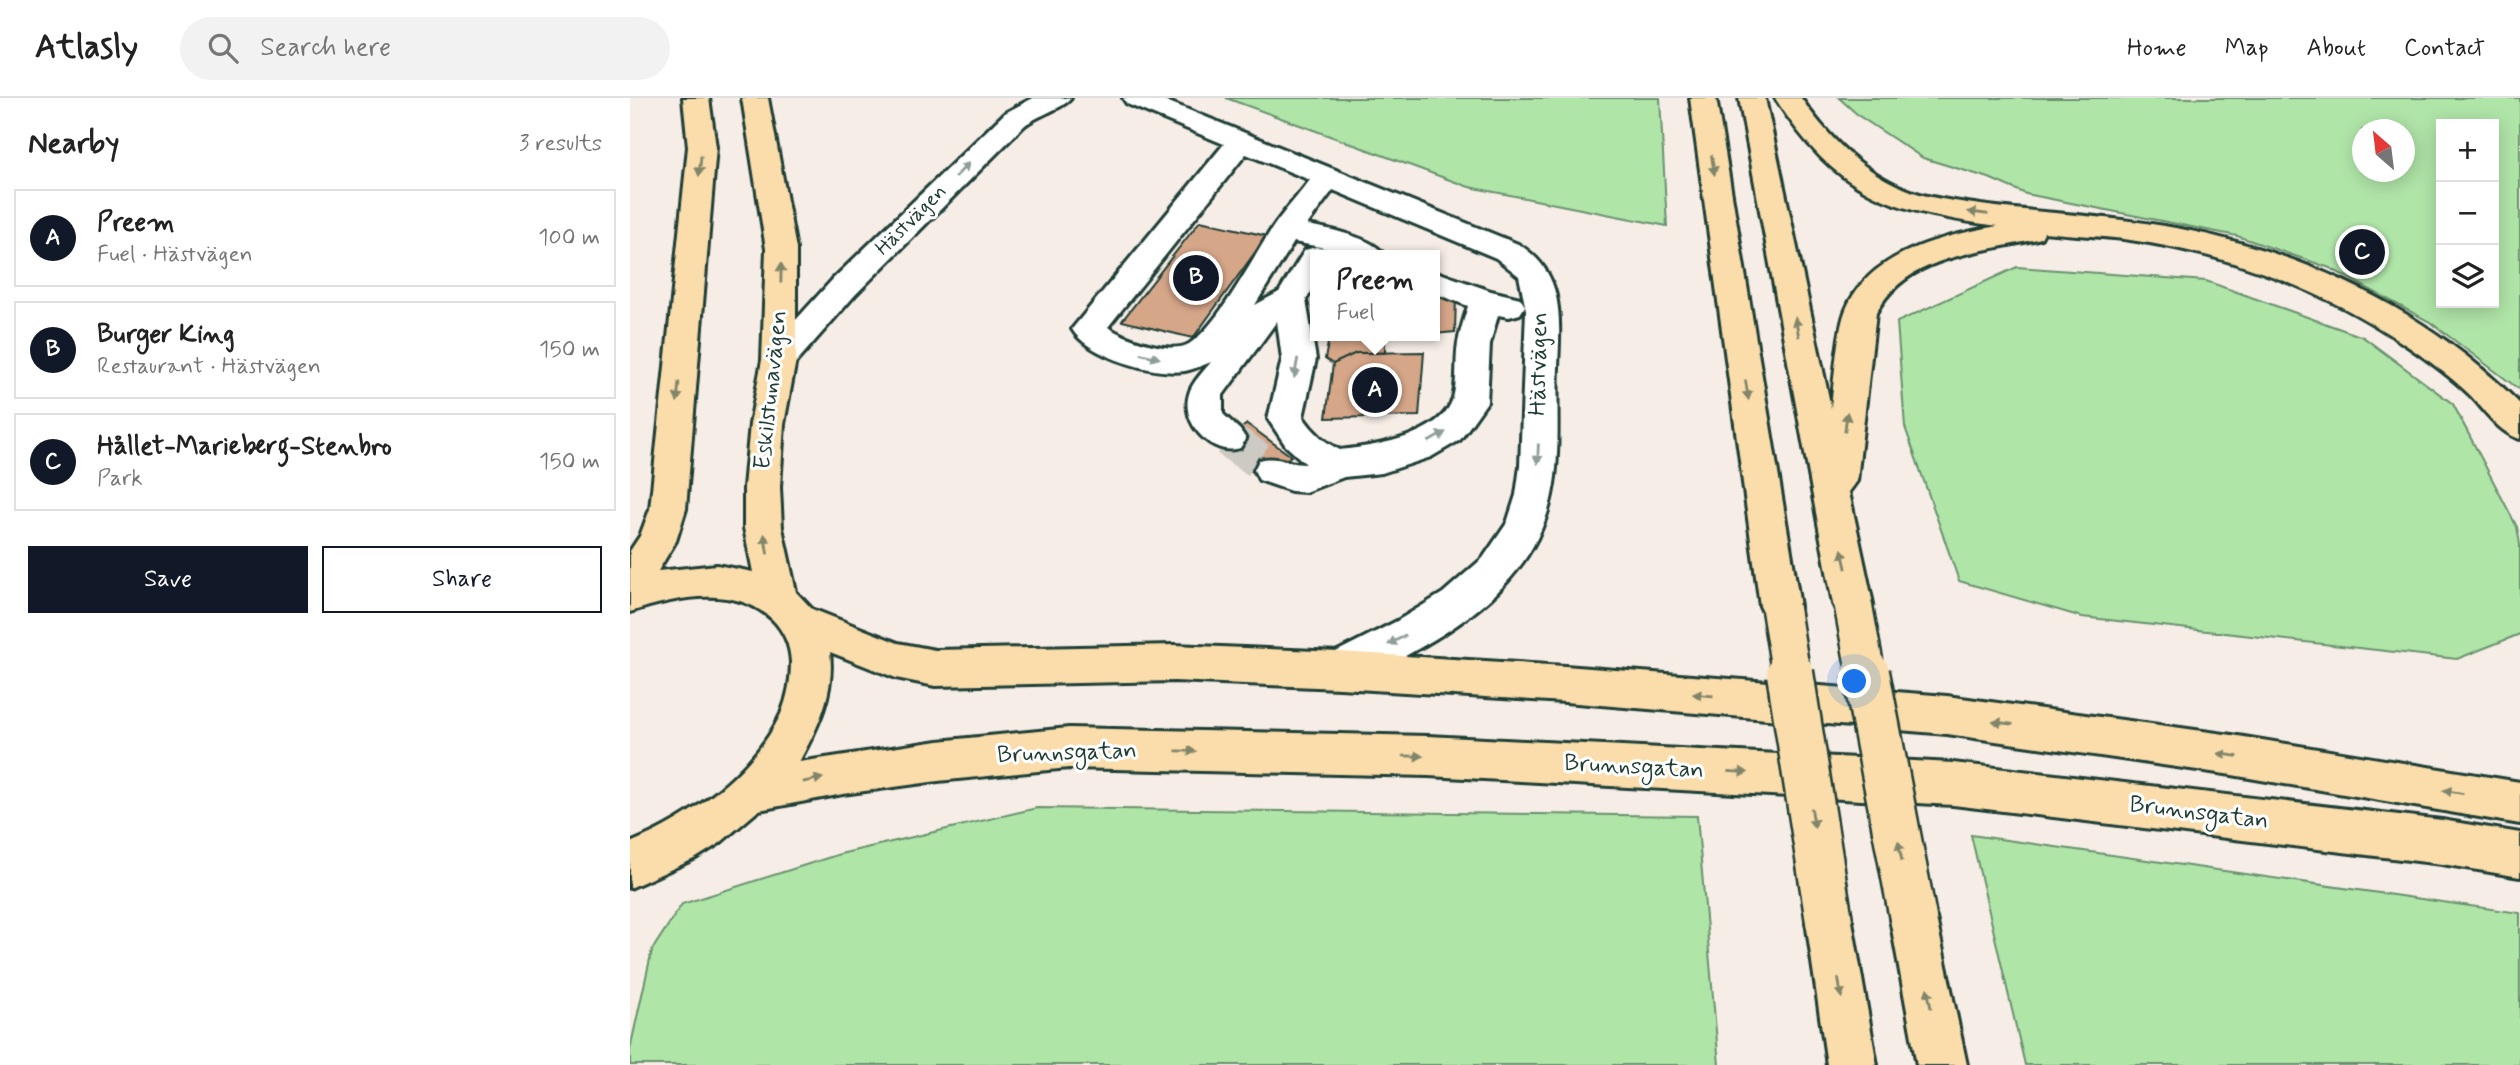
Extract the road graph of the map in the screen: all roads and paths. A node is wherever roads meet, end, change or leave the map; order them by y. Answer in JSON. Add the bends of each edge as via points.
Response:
{"nodes":[{"id":1,"x":696,"y":98,"type":"edge"},
{"id":2,"x":755,"y":98,"type":"edge"},
{"id":3,"x":1058,"y":98,"type":"edge"},
{"id":4,"x":1136,"y":98,"type":"edge"},
{"id":5,"x":1703,"y":98,"type":"edge"},
{"id":6,"x":1752,"y":98,"type":"edge"},
{"id":7,"x":1788,"y":98,"type":"edge"},
{"id":8,"x":1242,"y":140,"type":"junction"},
{"id":9,"x":1328,"y":176,"type":"junction"},
{"id":10,"x":2070,"y":225,"type":"junction"},
{"id":11,"x":1286,"y":231,"type":"junction"},
{"id":12,"x":1319,"y":250,"type":"edge"},
{"id":13,"x":1310,"y":266,"type":"edge"},
{"id":14,"x":1440,"y":283,"type":"edge"},
{"id":15,"x":1290,"y":300,"type":"junction"},
{"id":16,"x":1485,"y":302,"type":"junction"},
{"id":17,"x":1542,"y":312,"type":"junction"},
{"id":18,"x":779,"y":360,"type":"junction"},
{"id":19,"x":2520,"y":426,"type":"edge"},
{"id":20,"x":1228,"y":439,"type":"tunnel mouth"},
{"id":21,"x":1337,"y":464,"type":"junction"},
{"id":22,"x":1272,"y":470,"type":"tunnel mouth"},
{"id":23,"x":1835,"y":514,"type":"junction"},
{"id":24,"x":630,"y":584,"type":"edge"},
{"id":25,"x":630,"y":596,"type":"edge"},
{"id":26,"x":789,"y":610,"type":"junction"},
{"id":27,"x":1340,"y":670,"type":"junction"},
{"id":28,"x":746,"y":792,"type":"junction"},
{"id":29,"x":2520,"y":803,"type":"edge"},
{"id":30,"x":2520,"y":855,"type":"edge"},
{"id":31,"x":630,"y":866,"type":"edge"},
{"id":32,"x":1852,"y":1065,"type":"edge"},
{"id":33,"x":1942,"y":1065,"type":"edge"}],
"edges":[{"from":1,"to":24,"type":"main road","one_way":true,"via":[[702,147],[668,509],[657,541]]},
{"from":18,"to":2,"type":"main road","name":"Eskilstunavägen","one_way":true,"via":[[781,249]]},
{"from":18,"to":3,"type":"street","name":"Hästvägen","one_way":true,"via":[[836,295],[1015,119]]},
{"from":4,"to":8,"type":"street","name":"Hästvägen"},
{"from":5,"to":32,"type":"main road","one_way":true,"bridge":true},
{"from":23,"to":6,"type":"main road","one_way":true},
{"from":10,"to":7,"type":"main road","one_way":true,"via":[[1952,210],[1884,190],[1825,150]]},
{"from":8,"to":9,"type":"street","name":"Hästvägen"},
{"from":8,"to":11,"type":"street","one_way":true,"via":[[1088,330],[1110,345],[1160,358],[1184,359],[1200,353],[1218,338]]},
{"from":9,"to":11,"type":"street"},
{"from":9,"to":17,"type":"street","name":"Hästvägen","via":[[1507,251],[1529,265],[1538,283]]},
{"from":10,"to":19,"type":"main road","via":[[2185,240],[2283,267],[2413,332],[2483,388]]},
{"from":23,"to":10,"type":"main road","one_way":true,"via":[[1860,313],[1873,290],[1893,273],[1952,247]]},
{"from":11,"to":12,"type":"street"},
{"from":13,"to":15,"type":"street"},
{"from":14,"to":16,"type":"street"},
{"from":15,"to":20,"type":"street","via":[[1265,314],[1206,393],[1206,419]]},
{"from":15,"to":21,"type":"street","one_way":true,"via":[[1299,359],[1285,418],[1298,438]]},
{"from":16,"to":17,"type":"street"},
{"from":21,"to":16,"type":"street","one_way":true,"via":[[1382,459],[1448,431],[1470,402],[1474,344]]},
{"from":17,"to":27,"type":"street","name":"Hästvägen","one_way":true,"via":[[1537,478],[1529,516],[1513,548],[1486,579],[1452,607]]},
{"from":26,"to":18,"type":"main road","name":"Eskilstunavägen","one_way":true,"via":[[764,528],[762,487]]},
{"from":21,"to":22,"type":"street","via":[[1313,478],[1294,479]]},
{"from":33,"to":23,"type":"main road","one_way":true,"bridge":true},
{"from":25,"to":26,"type":"main road","via":[[708,581],[747,586]]},
{"from":26,"to":27,"type":"main road","via":[[896,660],[935,668],[1163,663]]},
{"from":26,"to":28,"type":"main road","name":"Eskilstunavägen","via":[[810,646],[804,708],[782,750]]},
{"from":29,"to":27,"type":"main road","one_way":true,"via":[[2232,755],[1947,715]]},
{"from":28,"to":30,"type":"main road","name":"Brunnsgatan","one_way":true,"via":[[843,774],[1069,748],[1428,756],[1953,784]]},
{"from":28,"to":31,"type":"main road","name":"Eskilstunavägen","via":[[690,837]]}]}
